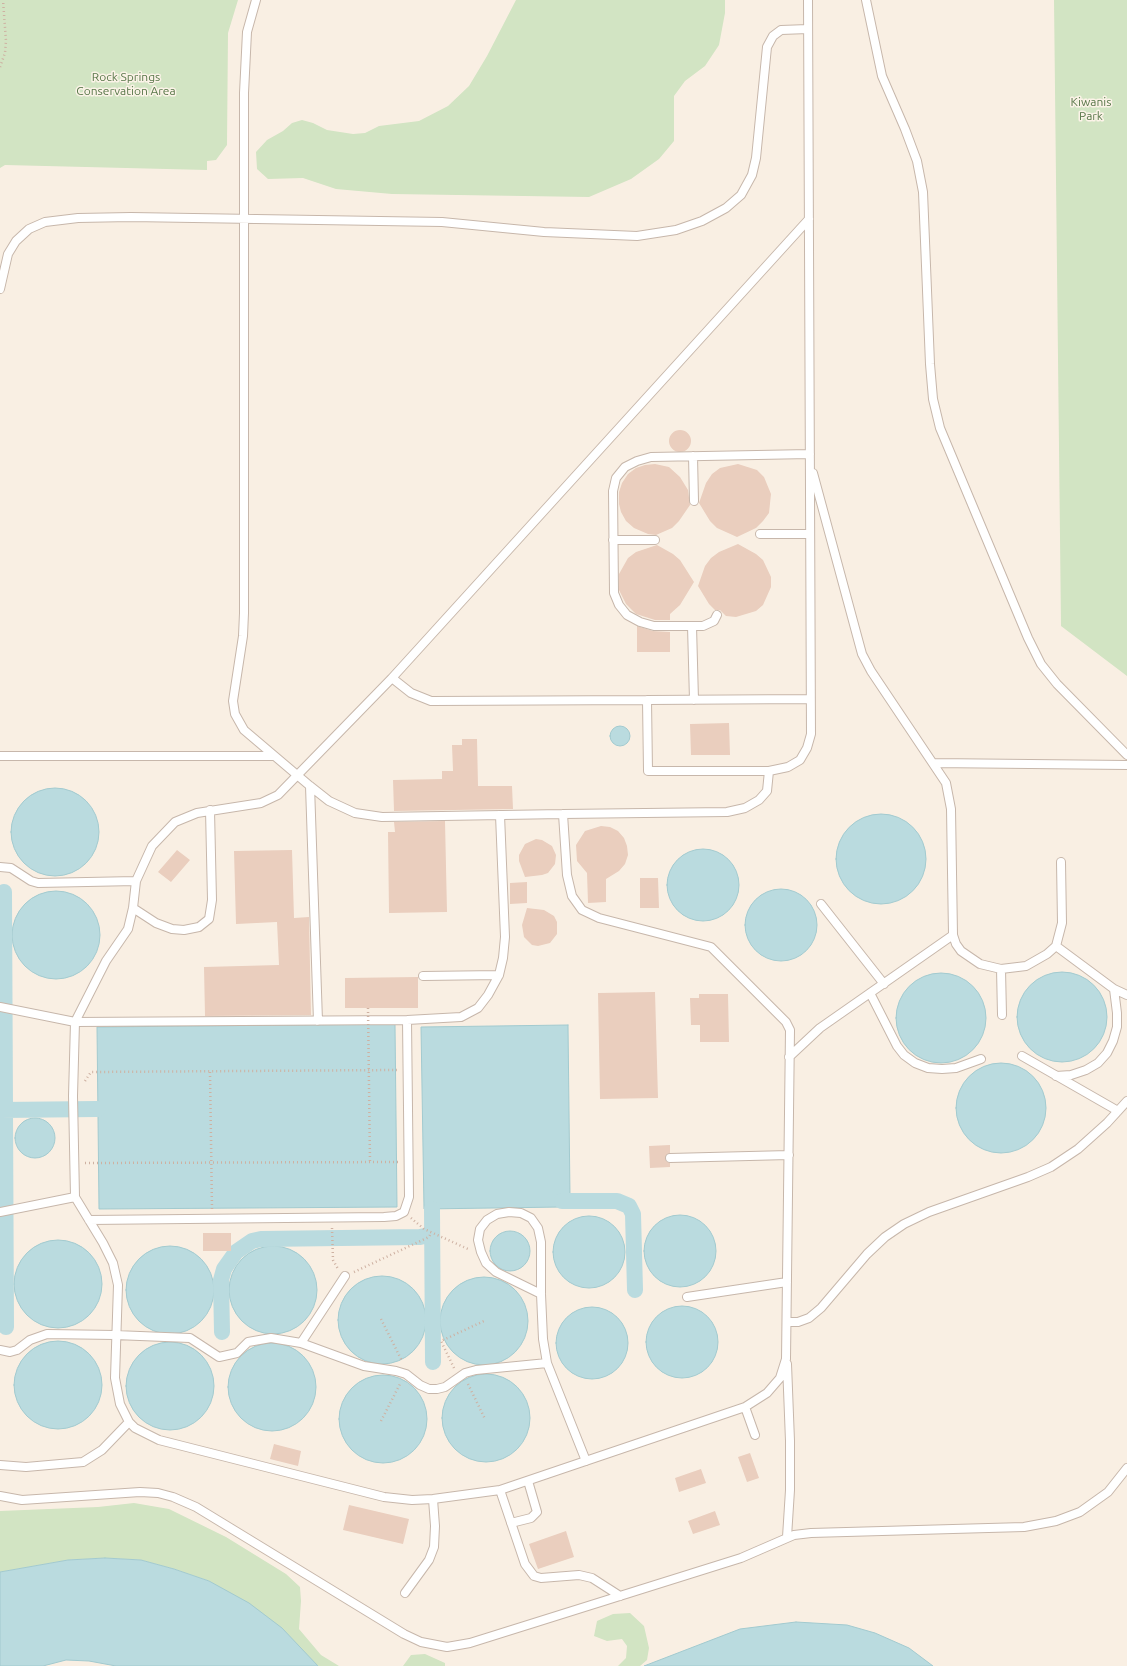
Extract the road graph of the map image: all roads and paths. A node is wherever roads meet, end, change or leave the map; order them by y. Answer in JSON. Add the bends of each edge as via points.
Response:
{"nodes":[{"id":1,"x":3,"y":0,"type":"edge"},
{"id":2,"x":256,"y":0,"type":"edge"},
{"id":3,"x":808,"y":0,"type":"edge"},
{"id":4,"x":866,"y":0,"type":"edge"},
{"id":5,"x":808,"y":29,"type":"junction"},
{"id":6,"x":0,"y":66,"type":"edge"},
{"id":7,"x":244,"y":219,"type":"junction"},
{"id":8,"x":809,"y":219,"type":"junction"},
{"id":9,"x":0,"y":289,"type":"edge"},
{"id":10,"x":693,"y":456,"type":"junction"},
{"id":11,"x":810,"y":458,"type":"junction"},
{"id":12,"x":694,"y":501,"type":"dead end"},
{"id":13,"x":760,"y":534,"type":"dead end"},
{"id":14,"x":810,"y":534,"type":"junction"},
{"id":15,"x":613,"y":540,"type":"junction"},
{"id":16,"x":655,"y":540,"type":"dead end"},
{"id":17,"x":717,"y":614,"type":"dead end"},
{"id":18,"x":692,"y":626,"type":"junction"},
{"id":19,"x":392,"y":678,"type":"junction"},
{"id":20,"x":810,"y":698,"type":"junction"},
{"id":21,"x":647,"y":700,"type":"junction"},
{"id":22,"x":694,"y":700,"type":"junction"},
{"id":23,"x":1127,"y":755,"type":"edge"},
{"id":24,"x":0,"y":756,"type":"edge"},
{"id":25,"x":274,"y":756,"type":"junction"},
{"id":26,"x":933,"y":763,"type":"junction"},
{"id":27,"x":1127,"y":765,"type":"edge"},
{"id":28,"x":769,"y":771,"type":"junction"},
{"id":29,"x":297,"y":775,"type":"junction"},
{"id":30,"x":310,"y":786,"type":"junction"},
{"id":31,"x":210,"y":810,"type":"junction"},
{"id":32,"x":563,"y":814,"type":"junction"},
{"id":33,"x":500,"y":815,"type":"junction"},
{"id":34,"x":1061,"y":862,"type":"dead end"},
{"id":35,"x":0,"y":866,"type":"edge"},
{"id":36,"x":136,"y":881,"type":"junction"},
{"id":37,"x":821,"y":904,"type":"dead end"},
{"id":38,"x":134,"y":908,"type":"junction"},
{"id":39,"x":952,"y":935,"type":"junction"},
{"id":40,"x":1056,"y":946,"type":"junction"},
{"id":41,"x":1001,"y":969,"type":"junction"},
{"id":42,"x":499,"y":975,"type":"junction"},
{"id":43,"x":423,"y":976,"type":"dead end"},
{"id":44,"x":884,"y":984,"type":"junction"},
{"id":45,"x":1114,"y":989,"type":"junction"},
{"id":46,"x":870,"y":993,"type":"junction"},
{"id":47,"x":1127,"y":995,"type":"edge"},
{"id":48,"x":0,"y":1008,"type":"edge"},
{"id":49,"x":368,"y":1008,"type":"dead end"},
{"id":50,"x":1002,"y":1015,"type":"dead end"},
{"id":51,"x":407,"y":1020,"type":"junction"},
{"id":52,"x":318,"y":1021,"type":"junction"},
{"id":53,"x":75,"y":1022,"type":"junction"},
{"id":54,"x":1022,"y":1056,"type":"dead end"},
{"id":55,"x":790,"y":1057,"type":"junction"},
{"id":56,"x":981,"y":1059,"type":"dead end"},
{"id":57,"x":369,"y":1070,"type":"junction"},
{"id":58,"x":395,"y":1070,"type":"dead end"},
{"id":59,"x":98,"y":1072,"type":"dead end"},
{"id":60,"x":210,"y":1072,"type":"junction"},
{"id":61,"x":1056,"y":1076,"type":"junction"},
{"id":62,"x":1127,"y":1101,"type":"edge"},
{"id":63,"x":1118,"y":1111,"type":"junction"},
{"id":64,"x":788,"y":1155,"type":"junction"},
{"id":65,"x":670,"y":1158,"type":"dead end"},
{"id":66,"x":370,"y":1162,"type":"junction"},
{"id":67,"x":396,"y":1162,"type":"dead end"},
{"id":68,"x":98,"y":1163,"type":"dead end"},
{"id":69,"x":211,"y":1163,"type":"junction"},
{"id":70,"x":75,"y":1197,"type":"junction"},
{"id":71,"x":212,"y":1208,"type":"dead end"},
{"id":72,"x":0,"y":1212,"type":"edge"},
{"id":73,"x":89,"y":1220,"type":"junction"},
{"id":74,"x":424,"y":1229,"type":"dead end"},
{"id":75,"x":431,"y":1233,"type":"junction"},
{"id":76,"x":332,"y":1234,"type":"dead end"},
{"id":77,"x":482,"y":1255,"type":"junction"},
{"id":78,"x":344,"y":1278,"type":"junction"},
{"id":79,"x":787,"y":1282,"type":"junction"},
{"id":80,"x":541,"y":1294,"type":"junction"},
{"id":81,"x":687,"y":1297,"type":"dead end"},
{"id":82,"x":381,"y":1319,"type":"dead end"},
{"id":83,"x":484,"y":1321,"type":"dead end"},
{"id":84,"x":787,"y":1322,"type":"junction"},
{"id":85,"x":115,"y":1335,"type":"junction"},
{"id":86,"x":302,"y":1343,"type":"junction"},
{"id":87,"x":0,"y":1350,"type":"edge"},
{"id":88,"x":786,"y":1359,"type":"junction"},
{"id":89,"x":402,"y":1360,"type":"dead end"},
{"id":90,"x":547,"y":1363,"type":"junction"},
{"id":91,"x":462,"y":1378,"type":"junction"},
{"id":92,"x":403,"y":1380,"type":"dead end"},
{"id":93,"x":745,"y":1407,"type":"junction"},
{"id":94,"x":485,"y":1419,"type":"dead end"},
{"id":95,"x":381,"y":1421,"type":"dead end"},
{"id":96,"x":129,"y":1422,"type":"junction"},
{"id":97,"x":755,"y":1435,"type":"dead end"},
{"id":98,"x":586,"y":1461,"type":"junction"},
{"id":99,"x":0,"y":1465,"type":"edge"},
{"id":100,"x":1127,"y":1468,"type":"edge"},
{"id":101,"x":528,"y":1481,"type":"junction"},
{"id":102,"x":500,"y":1490,"type":"junction"},
{"id":103,"x":0,"y":1496,"type":"edge"},
{"id":104,"x":432,"y":1499,"type":"junction"},
{"id":105,"x":511,"y":1523,"type":"junction"},
{"id":106,"x":787,"y":1538,"type":"junction"},
{"id":107,"x":405,"y":1593,"type":"dead end"},
{"id":108,"x":620,"y":1596,"type":"junction"}],
"edges":[{"from":1,"to":6,"type":"path","via":[[6,41]]},
{"from":2,"to":7,"type":"lane","via":[[247,32],[245,63]]},
{"from":3,"to":5,"type":"lane"},
{"from":4,"to":23,"type":"lane","via":[[882,76],[910,142],[923,192],[930,364],[933,399],[940,428],[1012,602],[1041,664],[1057,684]]},
{"from":5,"to":7,"type":"lane","via":[[781,30],[773,36],[767,47],[756,158],[752,175],[741,194],[714,215],[676,230],[637,236],[544,232],[442,222]]},
{"from":5,"to":8,"type":"lane"},
{"from":7,"to":9,"type":"lane","via":[[78,218],[45,222],[29,229],[16,241],[8,254]]},
{"from":7,"to":25,"type":"lane","via":[[244,628],[233,701],[235,714],[244,730]]},
{"from":8,"to":11,"type":"lane"},
{"from":8,"to":19,"type":"lane"},
{"from":10,"to":11,"type":"lane"},
{"from":10,"to":12,"type":"lane"},
{"from":10,"to":15,"type":"lane","via":[[651,457],[626,467],[616,478],[613,490]]},
{"from":11,"to":14,"type":"lane"},
{"from":11,"to":26,"type":"lane","via":[[862,654],[870,671]]},
{"from":13,"to":14,"type":"lane"},
{"from":14,"to":20,"type":"lane"},
{"from":15,"to":16,"type":"lane"},
{"from":15,"to":18,"type":"lane","via":[[614,593],[627,615],[654,626]]},
{"from":17,"to":18,"type":"lane","via":[[709,624]]},
{"from":18,"to":22,"type":"lane"},
{"from":19,"to":21,"type":"lane","via":[[431,701]]},
{"from":19,"to":29,"type":"lane"},
{"from":20,"to":22,"type":"lane"},
{"from":20,"to":28,"type":"lane","via":[[808,748],[800,760],[788,767]]},
{"from":21,"to":22,"type":"lane"},
{"from":21,"to":28,"type":"lane","via":[[648,771]]},
{"from":24,"to":25,"type":"lane"},
{"from":25,"to":29,"type":"lane"},
{"from":26,"to":27,"type":"lane"},
{"from":26,"to":39,"type":"lane","via":[[946,783],[951,809]]},
{"from":28,"to":32,"type":"lane","via":[[767,791],[759,800],[745,808],[727,812]]},
{"from":29,"to":30,"type":"lane"},
{"from":29,"to":31,"type":"lane","via":[[278,795],[261,803]]},
{"from":30,"to":33,"type":"lane","via":[[329,801],[355,813],[382,817]]},
{"from":30,"to":52,"type":"lane"},
{"from":31,"to":36,"type":"lane","via":[[175,822],[152,846]]},
{"from":31,"to":38,"type":"lane","via":[[212,900],[209,919],[199,927],[172,929],[156,923]]},
{"from":32,"to":33,"type":"lane"},
{"from":32,"to":55,"type":"lane","via":[[567,875],[572,896],[582,910],[599,918],[711,947],[786,1022],[790,1030]]},
{"from":33,"to":42,"type":"lane","via":[[505,937]]},
{"from":34,"to":40,"type":"lane","via":[[1062,923]]},
{"from":35,"to":36,"type":"lane","via":[[11,868],[38,883]]},
{"from":36,"to":38,"type":"lane"},
{"from":37,"to":44,"type":"lane"},
{"from":38,"to":53,"type":"lane","via":[[128,929],[106,961]]},
{"from":39,"to":41,"type":"lane","via":[[956,944],[970,958],[990,968]]},
{"from":39,"to":44,"type":"lane"},
{"from":40,"to":41,"type":"lane","via":[[1038,961],[1026,966]]},
{"from":40,"to":45,"type":"lane"},
{"from":41,"to":50,"type":"lane"},
{"from":42,"to":43,"type":"lane"},
{"from":42,"to":51,"type":"lane","via":[[478,1008],[461,1017]]},
{"from":44,"to":46,"type":"lane"},
{"from":45,"to":47,"type":"lane"},
{"from":45,"to":61,"type":"lane","via":[[1116,1027],[1107,1053],[1098,1063],[1086,1070]]},
{"from":46,"to":55,"type":"lane","via":[[820,1028]]},
{"from":46,"to":56,"type":"lane","via":[[897,1046],[915,1063],[928,1068],[942,1069],[956,1068]]},
{"from":48,"to":53,"type":"lane"},
{"from":49,"to":57,"type":"path","bridge":true},
{"from":51,"to":52,"type":"lane"},
{"from":51,"to":73,"type":"lane","via":[[409,1197],[404,1212],[384,1217]]},
{"from":52,"to":53,"type":"lane"},
{"from":53,"to":70,"type":"lane"},
{"from":54,"to":61,"type":"lane"},
{"from":55,"to":64,"type":"lane"},
{"from":57,"to":58,"type":"path"},
{"from":57,"to":60,"type":"path"},
{"from":57,"to":66,"type":"path","bridge":true},
{"from":59,"to":60,"type":"path"},
{"from":60,"to":69,"type":"path"},
{"from":61,"to":63,"type":"lane"},
{"from":62,"to":63,"type":"lane"},
{"from":63,"to":84,"type":"lane","via":[[1078,1149],[1051,1167],[948,1204],[904,1224],[885,1236],[821,1308],[809,1318]]},
{"from":64,"to":65,"type":"lane"},
{"from":64,"to":79,"type":"lane"},
{"from":66,"to":67,"type":"path"},
{"from":66,"to":69,"type":"path"},
{"from":68,"to":69,"type":"path"},
{"from":69,"to":71,"type":"path"},
{"from":70,"to":72,"type":"lane"},
{"from":70,"to":73,"type":"lane"},
{"from":73,"to":85,"type":"lane","via":[[113,1263],[118,1285]]},
{"from":74,"to":75,"type":"path"},
{"from":75,"to":77,"type":"path"},
{"from":75,"to":78,"type":"path","via":[[429,1237]]},
{"from":76,"to":78,"type":"path","via":[[332,1260]]},
{"from":77,"to":80,"type":"lane","via":[[496,1272]]},
{"from":77,"to":80,"type":"lane","via":[[478,1240],[480,1229],[487,1220],[496,1214],[509,1212],[521,1213],[531,1218],[538,1228],[541,1242]]},
{"from":78,"to":86,"type":"lane"},
{"from":79,"to":81,"type":"lane"},
{"from":79,"to":84,"type":"lane"},
{"from":80,"to":90,"type":"lane"},
{"from":82,"to":89,"type":"path"},
{"from":83,"to":91,"type":"path","via":[[441,1341]]},
{"from":84,"to":88,"type":"lane"},
{"from":85,"to":86,"type":"lane","via":[[190,1338],[219,1357],[236,1353],[248,1342],[258,1339],[271,1338]]},
{"from":85,"to":87,"type":"lane","via":[[47,1334],[30,1340],[17,1350]]},
{"from":85,"to":96,"type":"lane","via":[[117,1391]]},
{"from":86,"to":91,"type":"lane","via":[[364,1366],[406,1374],[428,1389],[445,1387]]},
{"from":88,"to":93,"type":"lane","via":[[780,1378],[767,1393]]},
{"from":88,"to":106,"type":"lane","via":[[790,1441]]},
{"from":90,"to":91,"type":"lane","via":[[476,1370]]},
{"from":90,"to":98,"type":"lane"},
{"from":91,"to":94,"type":"path"},
{"from":92,"to":95,"type":"path"},
{"from":93,"to":97,"type":"lane"},
{"from":93,"to":98,"type":"lane"},
{"from":96,"to":99,"type":"lane","via":[[102,1450],[84,1462],[26,1467]]},
{"from":96,"to":104,"type":"lane","via":[[135,1428],[159,1440],[397,1500]]},
{"from":98,"to":101,"type":"lane"},
{"from":100,"to":106,"type":"lane","via":[[1108,1492],[1080,1512],[1056,1521],[1024,1527],[810,1533]]},
{"from":101,"to":102,"type":"lane"},
{"from":101,"to":105,"type":"lane","via":[[537,1512],[531,1518]]},
{"from":102,"to":104,"type":"lane"},
{"from":102,"to":105,"type":"lane"},
{"from":103,"to":108,"type":"lane","via":[[22,1500],[140,1492],[173,1497],[196,1507],[404,1634],[434,1646],[470,1643]]},
{"from":104,"to":107,"type":"lane","via":[[434,1547],[429,1560]]},
{"from":105,"to":108,"type":"lane","via":[[525,1564],[534,1576],[541,1578],[580,1575],[592,1578]]},
{"from":106,"to":108,"type":"lane","via":[[741,1558]]}]}
